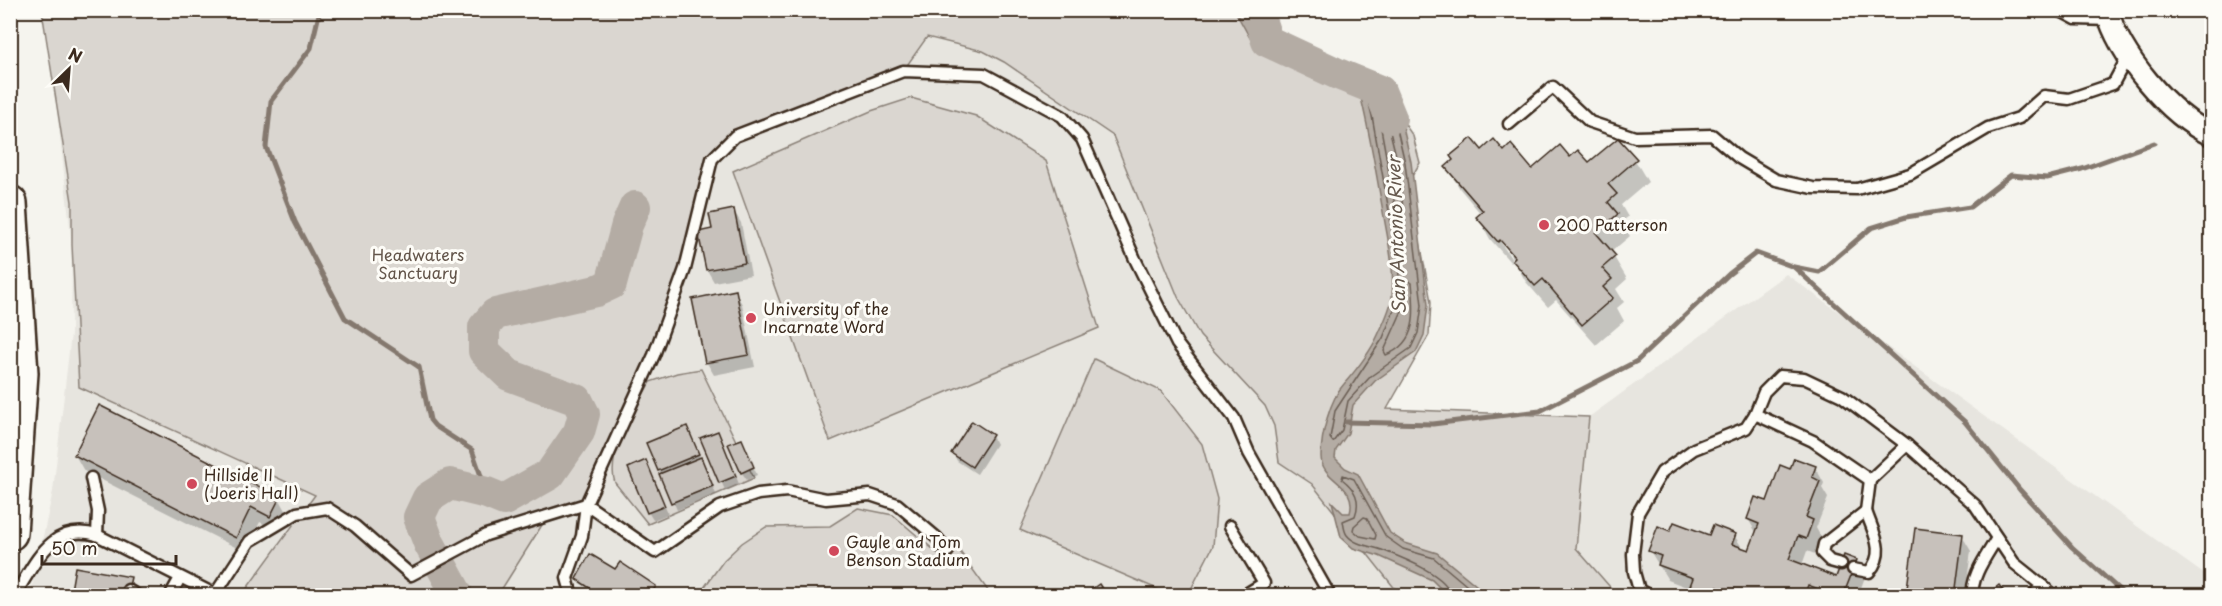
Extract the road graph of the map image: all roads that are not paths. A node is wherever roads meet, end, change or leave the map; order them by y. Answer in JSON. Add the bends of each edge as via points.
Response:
{"nodes":[{"id":1,"x":2060,"y":10,"type":"edge"},
{"id":2,"x":2108,"y":15,"type":"edge"},
{"id":3,"x":2128,"y":56,"type":"junction"},
{"id":4,"x":1509,"y":124,"type":"dead end"},
{"id":5,"x":2211,"y":135,"type":"edge"},
{"id":6,"x":10,"y":203,"type":"edge"},
{"id":7,"x":1755,"y":414,"type":"junction"},
{"id":8,"x":1907,"y":445,"type":"junction"},
{"id":9,"x":91,"y":478,"type":"dead end"},
{"id":10,"x":1870,"y":480,"type":"junction"},
{"id":11,"x":586,"y":504,"type":"junction"},
{"id":12,"x":1866,"y":511,"type":"junction"},
{"id":13,"x":1230,"y":526,"type":"dead end"},
{"id":14,"x":10,"y":533,"type":"edge"},
{"id":15,"x":97,"y":535,"type":"junction"},
{"id":16,"x":1997,"y":538,"type":"junction"},
{"id":17,"x":948,"y":551,"type":"dead end"},
{"id":18,"x":1841,"y":564,"type":"dead end"},
{"id":19,"x":1853,"y":569,"type":"dead end"},
{"id":20,"x":180,"y":578,"type":"junction"},
{"id":21,"x":2042,"y":585,"type":"junction"},
{"id":22,"x":215,"y":595,"type":"edge"},
{"id":23,"x":1329,"y":595,"type":"edge"},
{"id":24,"x":14,"y":596,"type":"edge"},
{"id":25,"x":170,"y":596,"type":"edge"},
{"id":26,"x":572,"y":596,"type":"edge"},
{"id":27,"x":1243,"y":596,"type":"edge"},
{"id":28,"x":1650,"y":596,"type":"edge"},
{"id":29,"x":1973,"y":596,"type":"edge"},
{"id":30,"x":2033,"y":596,"type":"edge"},
{"id":31,"x":2055,"y":596,"type":"edge"}],
"edges":[{"from":1,"to":2,"type":"lane","via":[[2076,19]]},
{"from":2,"to":3,"type":"street","via":[[2111,28]]},
{"from":3,"to":4,"type":"lane","via":[[2113,84],[2069,99],[2044,96],[2019,118],[1988,128],[1910,174],[1857,189],[1813,188],[1776,180],[1739,158],[1712,135],[1635,137],[1590,122],[1553,87]]},
{"from":3,"to":5,"type":"street","via":[[2177,111]]},
{"from":6,"to":14,"type":"highway","via":[[21,373]]},
{"from":7,"to":8,"type":"lane","via":[[1764,392],[1780,376],[1804,378],[1842,396]]},
{"from":7,"to":10,"type":"lane","via":[[1813,441]]},
{"from":7,"to":28,"type":"lane","via":[[1746,428],[1694,449],[1662,472],[1638,513],[1634,572],[1639,590]]},
{"from":8,"to":10,"type":"lane"},
{"from":8,"to":16,"type":"lane","via":[[1975,505]]},
{"from":9,"to":15,"type":"lane","via":[[98,511]]},
{"from":10,"to":12,"type":"lane"},
{"from":11,"to":17,"type":"lane","via":[[655,552],[720,507],[759,494],[787,491],[826,499],[870,495],[897,504]]},
{"from":11,"to":22,"type":"lane","via":[[486,536],[411,575],[355,526],[327,508],[297,513],[250,541]]},
{"from":11,"to":23,"type":"lane","via":[[654,355],[685,269],[712,159],[735,136],[903,71],[984,74],[1062,116],[1082,139],[1177,344],[1234,418],[1249,453]]},
{"from":11,"to":26,"type":"lane","via":[[582,536],[567,578]]},
{"from":12,"to":18,"type":"lane","via":[[1824,544],[1822,553]]},
{"from":12,"to":19,"type":"lane","via":[[1880,552],[1869,572]]},
{"from":13,"to":27,"type":"lane","via":[[1264,583]]},
{"from":15,"to":20,"type":"lane"},
{"from":15,"to":24,"type":"lane","via":[[82,531],[57,536]]},
{"from":16,"to":21,"type":"lane","via":[[2014,563]]},
{"from":16,"to":29,"type":"lane","via":[[1978,573]]},
{"from":20,"to":22,"type":"lane"},
{"from":20,"to":25,"type":"lane"},
{"from":21,"to":30,"type":"lane"},
{"from":21,"to":31,"type":"lane"}]}
